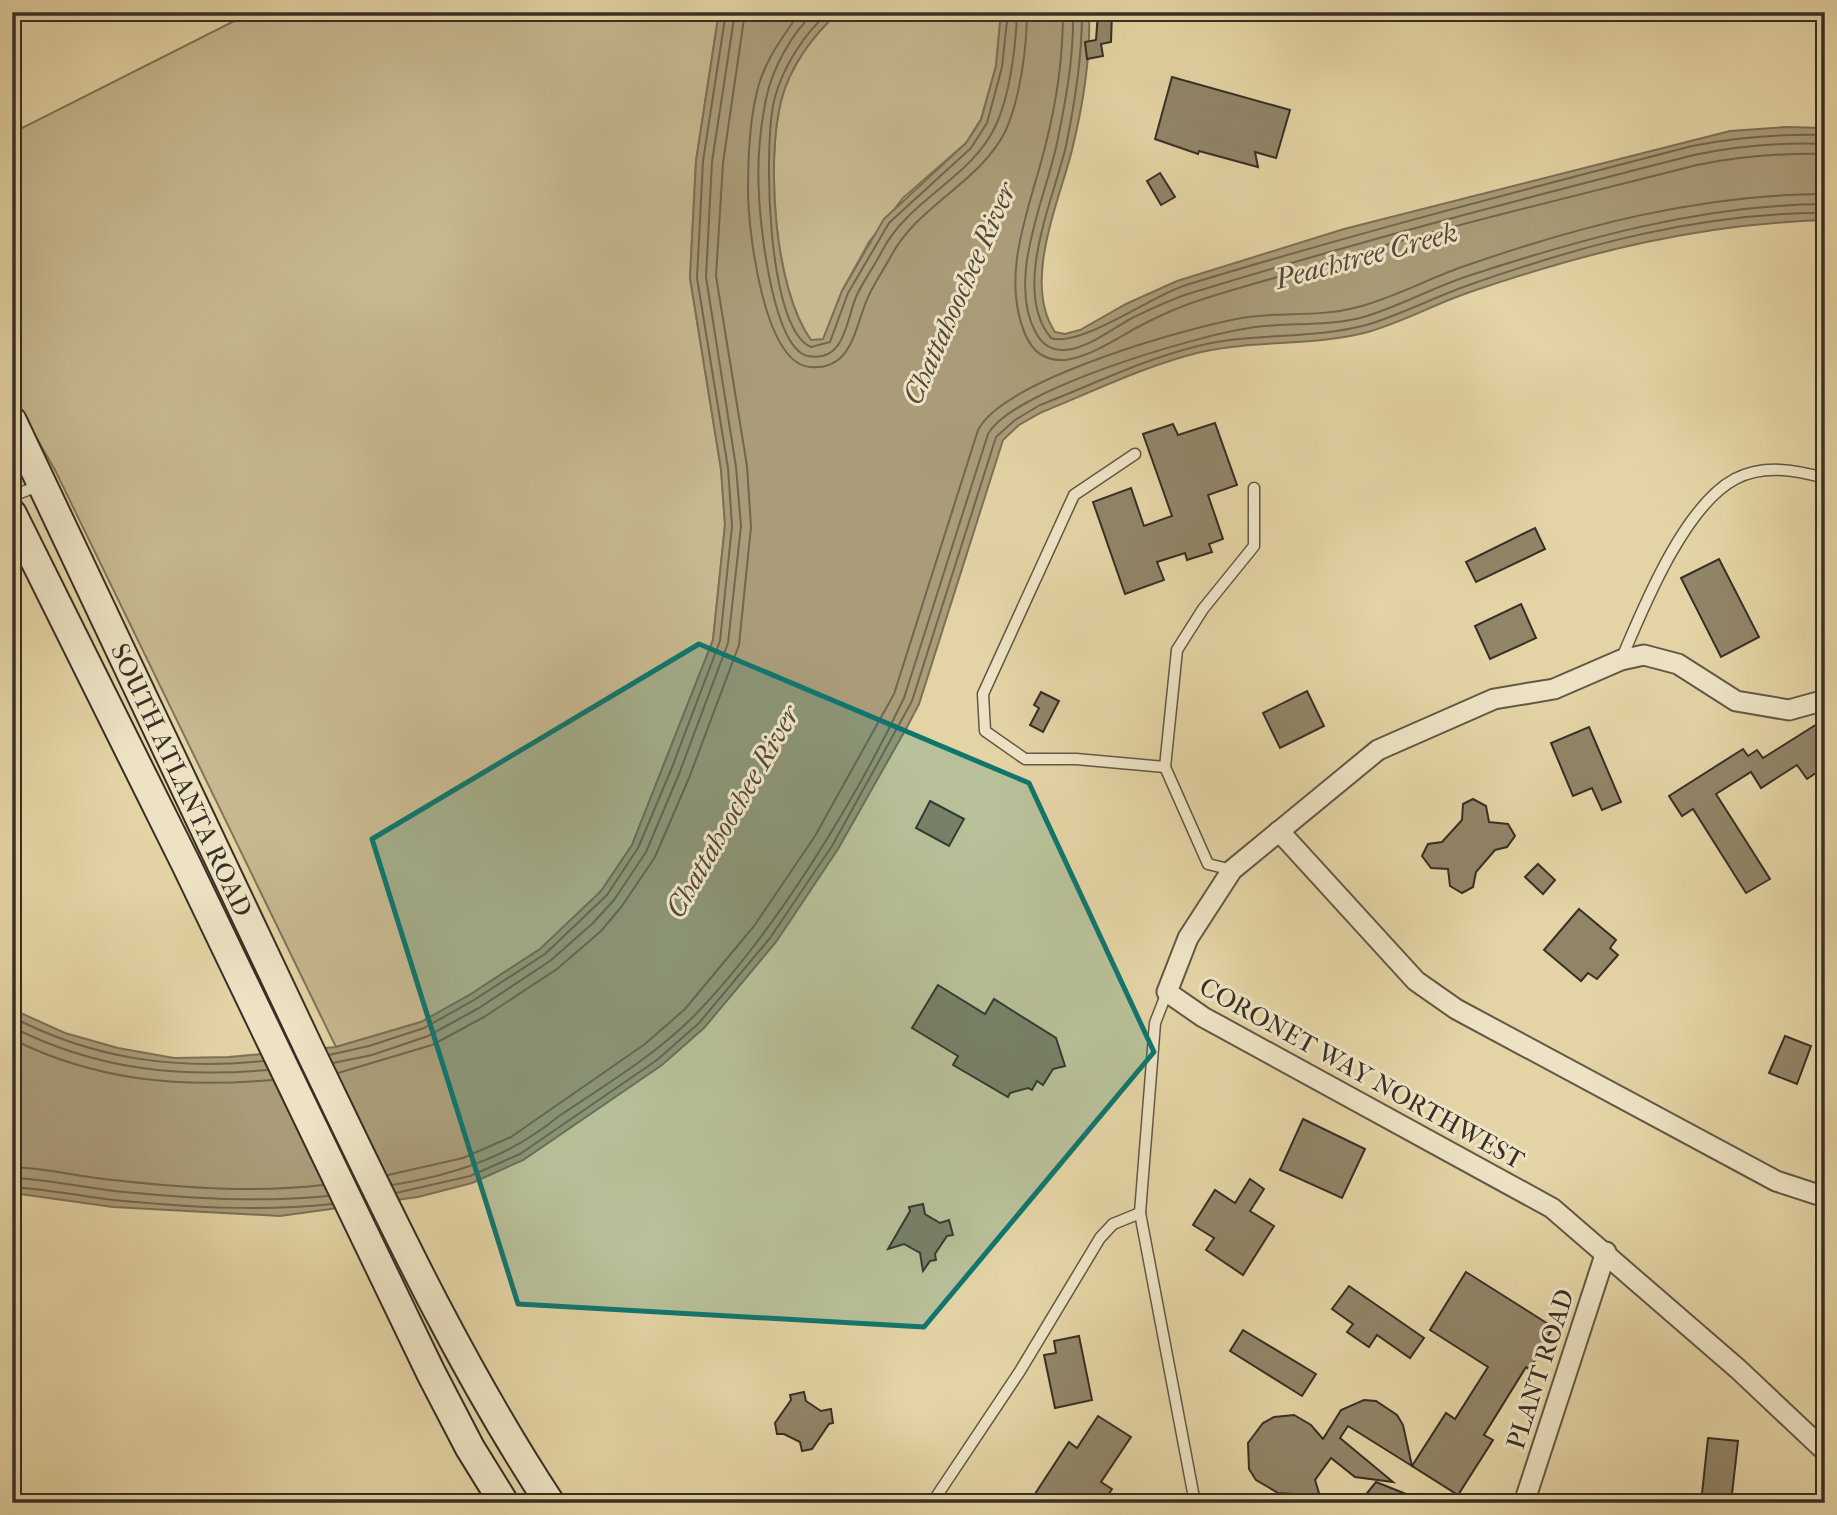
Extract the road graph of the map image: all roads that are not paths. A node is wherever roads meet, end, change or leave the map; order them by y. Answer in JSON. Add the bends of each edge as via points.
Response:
{"nodes":[{"id":1,"x":12,"y":421,"type":"edge"},
{"id":2,"x":1135,"y":454,"type":"dead end"},
{"id":3,"x":1825,"y":478,"type":"edge"},
{"id":4,"x":42,"y":484,"type":"junction"},
{"id":5,"x":1254,"y":488,"type":"dead end"},
{"id":6,"x":12,"y":496,"type":"edge"},
{"id":7,"x":12,"y":514,"type":"edge"},
{"id":8,"x":1621,"y":660,"type":"junction"},
{"id":9,"x":1825,"y":700,"type":"edge"},
{"id":10,"x":1165,"y":766,"type":"junction"},
{"id":11,"x":1279,"y":831,"type":"junction"},
{"id":12,"x":1232,"y":870,"type":"junction"},
{"id":13,"x":1167,"y":992,"type":"junction"},
{"id":14,"x":1825,"y":1197,"type":"edge"},
{"id":15,"x":1140,"y":1213,"type":"junction"},
{"id":16,"x":1606,"y":1252,"type":"junction"},
{"id":17,"x":1825,"y":1451,"type":"edge"},
{"id":18,"x":504,"y":1503,"type":"edge"},
{"id":19,"x":550,"y":1503,"type":"edge"},
{"id":20,"x":932,"y":1503,"type":"edge"},
{"id":21,"x":1195,"y":1503,"type":"edge"},
{"id":22,"x":1524,"y":1503,"type":"edge"}],
"edges":[{"from":1,"to":4,"type":"main road","name":"SOUTH ATLANTA ROAD"},
{"from":2,"to":10,"type":"lane","via":[[1074,495],[983,694],[985,731],[1025,759]]},
{"from":3,"to":8,"type":"lane","via":[[1793,469],[1763,470],[1735,479],[1717,493],[1683,533],[1650,592]]},
{"from":4,"to":6,"type":"lane"},
{"from":4,"to":19,"type":"main road","name":"SOUTH ATLANTA ROAD","via":[[427,1291],[502,1430]]},
{"from":5,"to":10,"type":"lane","via":[[1254,546],[1203,609],[1177,650]]},
{"from":7,"to":18,"type":"main road","name":"SOUTH ATLANTA ROAD","via":[[470,1448]]},
{"from":8,"to":9,"type":"street","name":"CORONET WAY NORTHWEST","via":[[1644,655],[1662,658],[1736,701],[1764,708],[1789,710]]},
{"from":8,"to":11,"type":"street","name":"CORONET WAY NORTHWEST","via":[[1554,689],[1494,699],[1378,750]]},
{"from":10,"to":12,"type":"lane","via":[[1208,864]]},
{"from":11,"to":12,"type":"street","name":"CORONET WAY NORTHWEST"},
{"from":11,"to":14,"type":"street","via":[[1416,981],[1456,1009],[1776,1181]]},
{"from":12,"to":13,"type":"street","name":"CORONET WAY NORTHWEST","via":[[1188,938]]},
{"from":13,"to":15,"type":"lane","via":[[1155,1023]]},
{"from":13,"to":16,"type":"street","name":"CORONET WAY NORTHWEST","via":[[1203,1017],[1552,1209]]},
{"from":15,"to":20,"type":"lane","via":[[1113,1224],[1100,1238],[1020,1371]]},
{"from":15,"to":21,"type":"lane"},
{"from":16,"to":17,"type":"street","name":"CORONET WAY NORTHWEST"},
{"from":16,"to":22,"type":"street","name":"PLANT ROAD"}]}
